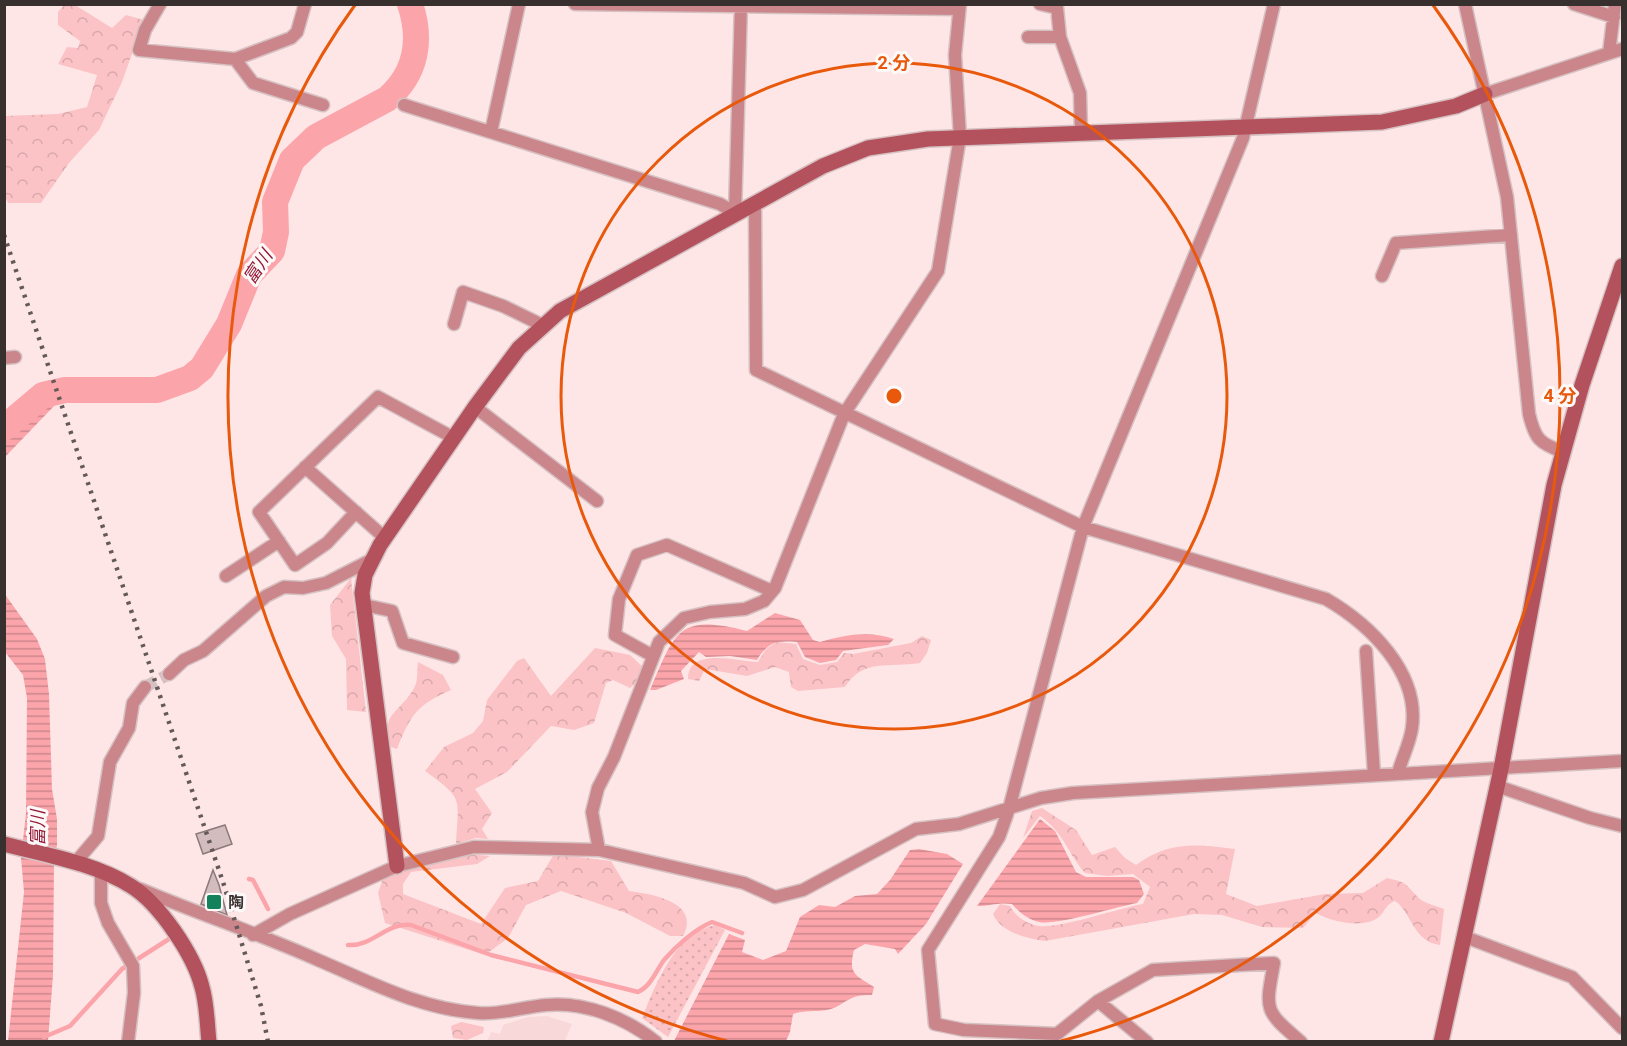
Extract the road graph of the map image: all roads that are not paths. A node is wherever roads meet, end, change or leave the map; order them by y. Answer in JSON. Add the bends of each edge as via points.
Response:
{"nodes":[{"id":1,"x":159,"y":4,"type":"edge"},
{"id":2,"x":305,"y":4,"type":"edge"},
{"id":3,"x":519,"y":4,"type":"edge"},
{"id":4,"x":575,"y":4,"type":"edge"},
{"id":5,"x":1040,"y":4,"type":"edge"},
{"id":6,"x":1274,"y":4,"type":"edge"},
{"id":7,"x":1465,"y":4,"type":"edge"},
{"id":8,"x":1574,"y":4,"type":"edge"},
{"id":9,"x":741,"y":7,"type":"edge"},
{"id":10,"x":959,"y":7,"type":"edge"},
{"id":11,"x":1615,"y":11,"type":"edge"},
{"id":12,"x":1028,"y":37,"type":"dead end"},
{"id":13,"x":1060,"y":37,"type":"junction"},
{"id":14,"x":1623,"y":49,"type":"edge"},
{"id":15,"x":1609,"y":53,"type":"junction"},
{"id":16,"x":235,"y":58,"type":"junction"},
{"id":17,"x":1485,"y":94,"type":"junction"},
{"id":18,"x":322,"y":105,"type":"dead end"},
{"id":19,"x":404,"y":105,"type":"dead end"},
{"id":20,"x":1245,"y":127,"type":"junction"},
{"id":21,"x":491,"y":132,"type":"junction"},
{"id":22,"x":1081,"y":133,"type":"junction"},
{"id":23,"x":960,"y":137,"type":"junction"},
{"id":24,"x":755,"y":202,"type":"junction"},
{"id":25,"x":735,"y":213,"type":"junction"},
{"id":26,"x":1511,"y":235,"type":"junction"},
{"id":27,"x":1623,"y":266,"type":"edge"},
{"id":28,"x":1382,"y":276,"type":"dead end"},
{"id":29,"x":454,"y":324,"type":"dead end"},
{"id":30,"x":542,"y":325,"type":"junction"},
{"id":31,"x":475,"y":407,"type":"junction"},
{"id":32,"x":844,"y":414,"type":"junction"},
{"id":33,"x":454,"y":438,"type":"junction"},
{"id":34,"x":1563,"y":452,"type":"junction"},
{"id":35,"x":305,"y":467,"type":"junction"},
{"id":36,"x":597,"y":501,"type":"dead end"},
{"id":37,"x":356,"y":512,"type":"junction"},
{"id":38,"x":1083,"y":527,"type":"junction"},
{"id":39,"x":385,"y":538,"type":"junction"},
{"id":40,"x":279,"y":541,"type":"junction"},
{"id":41,"x":371,"y":560,"type":"junction"},
{"id":42,"x":226,"y":576,"type":"dead end"},
{"id":43,"x":772,"y":591,"type":"junction"},
{"id":44,"x":364,"y":605,"type":"junction"},
{"id":45,"x":1366,"y":651,"type":"dead end"},
{"id":46,"x":653,"y":656,"type":"junction"},
{"id":47,"x":453,"y":657,"type":"dead end"},
{"id":48,"x":169,"y":674,"type":"tunnel mouth"},
{"id":49,"x":145,"y":687,"type":"tunnel mouth"},
{"id":50,"x":1623,"y":761,"type":"edge"},
{"id":51,"x":1501,"y":769,"type":"junction"},
{"id":52,"x":1398,"y":772,"type":"junction"},
{"id":53,"x":1374,"y":774,"type":"junction"},
{"id":54,"x":1497,"y":786,"type":"junction"},
{"id":55,"x":1009,"y":809,"type":"junction"},
{"id":56,"x":1623,"y":826,"type":"edge"},
{"id":57,"x":9,"y":845,"type":"edge"},
{"id":58,"x":599,"y":850,"type":"junction"},
{"id":59,"x":75,"y":863,"type":"junction"},
{"id":60,"x":397,"y":867,"type":"junction"},
{"id":61,"x":101,"y":872,"type":"junction"},
{"id":62,"x":133,"y":886,"type":"junction"},
{"id":63,"x":253,"y":935,"type":"junction"},
{"id":64,"x":1465,"y":938,"type":"junction"},
{"id":65,"x":1098,"y":1001,"type":"junction"},
{"id":66,"x":1623,"y":1028,"type":"edge"},
{"id":67,"x":1061,"y":1038,"type":"edge"},
{"id":68,"x":128,"y":1041,"type":"edge"},
{"id":69,"x":209,"y":1041,"type":"edge"},
{"id":70,"x":656,"y":1041,"type":"edge"},
{"id":71,"x":1147,"y":1041,"type":"edge"},
{"id":72,"x":1301,"y":1041,"type":"edge"},
{"id":73,"x":1441,"y":1041,"type":"edge"}],
"edges":[{"from":1,"to":16,"type":"street","via":[[139,50]]},
{"from":2,"to":16,"type":"street","via":[[297,32],[291,38]]},
{"from":3,"to":21,"type":"street"},
{"from":4,"to":9,"type":"street"},
{"from":5,"to":13,"type":"street","via":[[1057,8]]},
{"from":6,"to":20,"type":"street"},
{"from":7,"to":17,"type":"street"},
{"from":8,"to":11,"type":"street"},
{"from":9,"to":10,"type":"street"},
{"from":9,"to":25,"type":"street"},
{"from":10,"to":23,"type":"street","via":[[955,55]]},
{"from":11,"to":15,"type":"street"},
{"from":12,"to":13,"type":"street"},
{"from":13,"to":22,"type":"street","via":[[1080,93]]},
{"from":14,"to":15,"type":"street"},
{"from":15,"to":17,"type":"street"},
{"from":16,"to":18,"type":"street","via":[[253,83]]},
{"from":17,"to":20,"type":"street","via":[[1456,106],[1382,122]]},
{"from":17,"to":26,"type":"street"},
{"from":19,"to":21,"type":"street"},
{"from":20,"to":22,"type":"street"},
{"from":20,"to":38,"type":"street"},
{"from":21,"to":25,"type":"street","via":[[720,204]]},
{"from":22,"to":23,"type":"street"},
{"from":23,"to":24,"type":"street","via":[[868,148],[823,166]]},
{"from":23,"to":32,"type":"street","via":[[938,271]]},
{"from":24,"to":25,"type":"street"},
{"from":24,"to":32,"type":"street","via":[[756,370]]},
{"from":25,"to":30,"type":"street","via":[[584,295]]},
{"from":26,"to":28,"type":"street","via":[[1396,243]]},
{"from":26,"to":34,"type":"street","via":[[1534,433],[1544,445]]},
{"from":27,"to":34,"type":"street"},
{"from":29,"to":30,"type":"street","via":[[463,292]]},
{"from":30,"to":31,"type":"street","via":[[519,348]]},
{"from":31,"to":33,"type":"street"},
{"from":31,"to":36,"type":"street"},
{"from":32,"to":38,"type":"street"},
{"from":32,"to":43,"type":"street"},
{"from":33,"to":35,"type":"street","via":[[378,397]]},
{"from":33,"to":39,"type":"street"},
{"from":34,"to":51,"type":"street"},
{"from":35,"to":37,"type":"street"},
{"from":35,"to":40,"type":"street","via":[[259,512]]},
{"from":37,"to":39,"type":"street"},
{"from":37,"to":40,"type":"street","via":[[327,543],[295,565]]},
{"from":38,"to":52,"type":"street","via":[[1326,599],[1352,614],[1398,666],[1407,682],[1412,727]]},
{"from":38,"to":55,"type":"street"},
{"from":39,"to":41,"type":"street"},
{"from":40,"to":42,"type":"street"},
{"from":41,"to":44,"type":"street","via":[[362,593]]},
{"from":41,"to":48,"type":"street","via":[[326,584],[284,587],[266,596],[203,651],[184,660]]},
{"from":43,"to":46,"type":"street","via":[[764,601],[745,609],[684,618],[659,642]]},
{"from":43,"to":46,"type":"street","via":[[667,545],[637,555],[619,600],[615,635]]},
{"from":44,"to":47,"type":"street","via":[[392,611],[403,643]]},
{"from":44,"to":60,"type":"street"},
{"from":45,"to":53,"type":"street"},
{"from":46,"to":58,"type":"street","via":[[598,788],[592,812]]},
{"from":49,"to":59,"type":"street","via":[[133,703],[129,728],[110,762],[98,836]]},
{"from":50,"to":51,"type":"street"},
{"from":51,"to":52,"type":"street"},
{"from":51,"to":54,"type":"street"},
{"from":52,"to":53,"type":"street"},
{"from":53,"to":55,"type":"street","via":[[1072,793]]},
{"from":54,"to":56,"type":"street"},
{"from":54,"to":64,"type":"street"},
{"from":55,"to":58,"type":"street","via":[[959,825],[915,829],[803,890],[775,897],[744,883]]},
{"from":55,"to":67,"type":"street","via":[[999,837],[928,950],[935,1024]]},
{"from":57,"to":59,"type":"street"},
{"from":58,"to":60,"type":"street","via":[[474,847]]},
{"from":59,"to":61,"type":"street"},
{"from":60,"to":63,"type":"street","via":[[290,914]]},
{"from":61,"to":62,"type":"street"},
{"from":61,"to":68,"type":"street","via":[[101,903],[132,964],[134,993]]},
{"from":62,"to":63,"type":"street"},
{"from":62,"to":69,"type":"street","via":[[163,917],[194,966],[202,986]]},
{"from":63,"to":70,"type":"street","via":[[434,1006],[479,1013],[547,1005],[579,1007],[615,1017]]},
{"from":64,"to":66,"type":"street","via":[[1572,977]]},
{"from":64,"to":73,"type":"street"},
{"from":65,"to":67,"type":"street"},
{"from":65,"to":71,"type":"street"},
{"from":65,"to":72,"type":"street","via":[[1153,970],[1274,963],[1268,996],[1272,1017]]}]}
